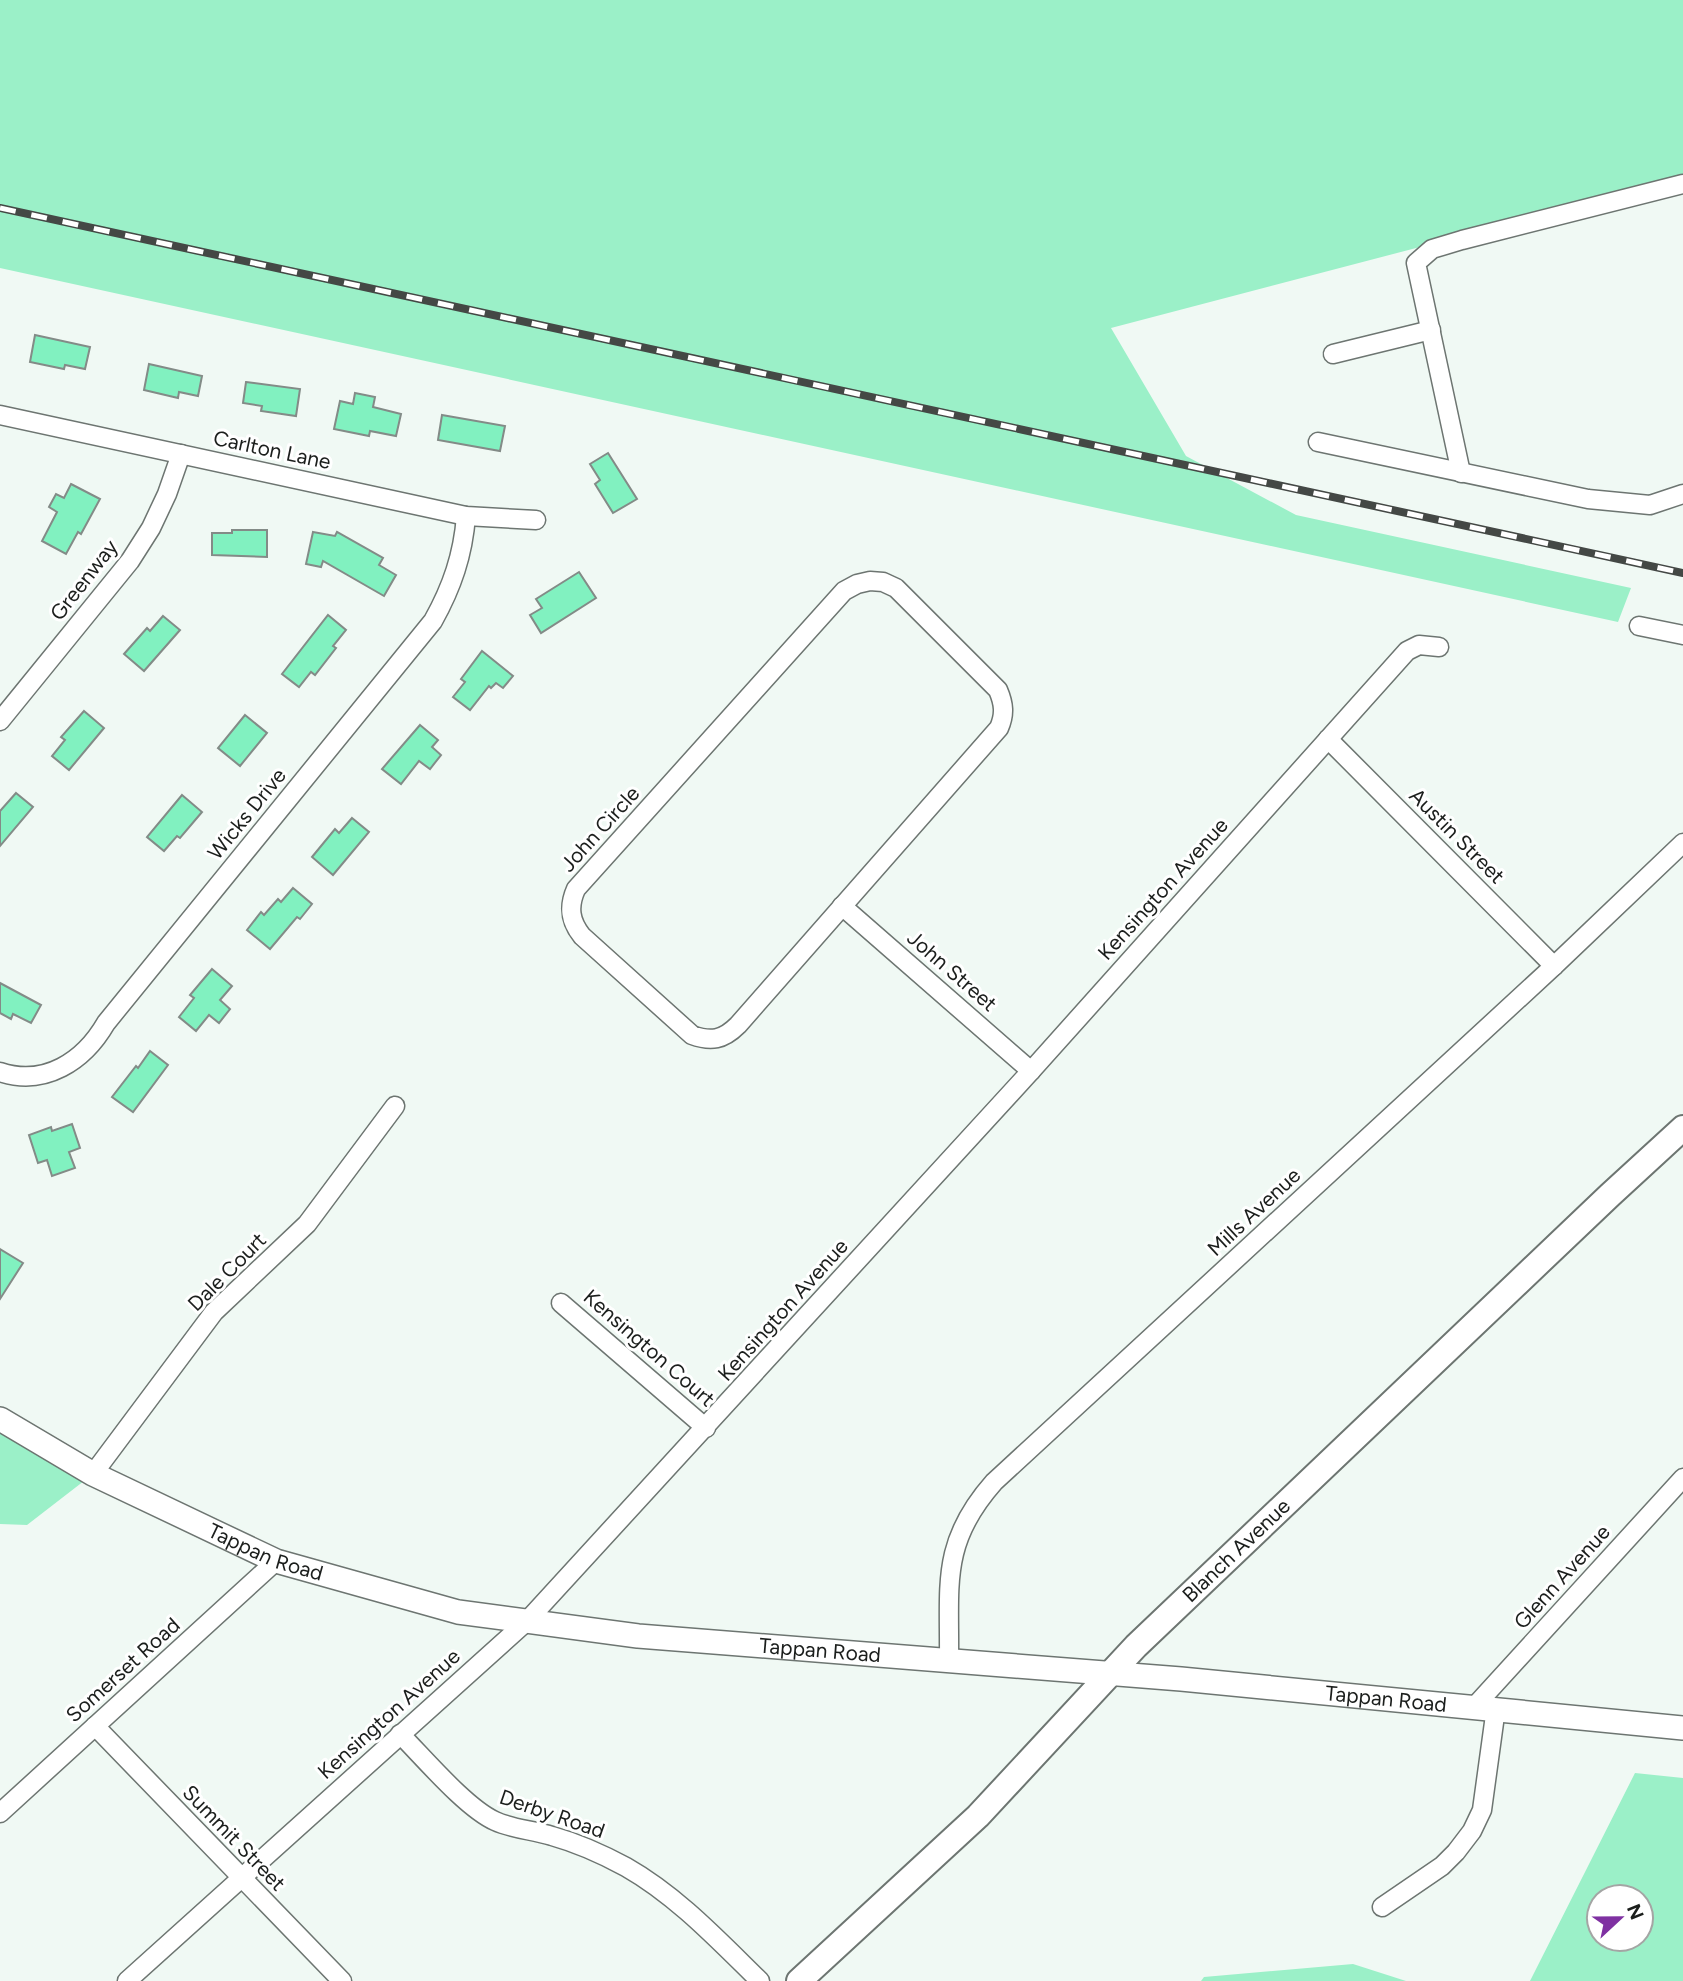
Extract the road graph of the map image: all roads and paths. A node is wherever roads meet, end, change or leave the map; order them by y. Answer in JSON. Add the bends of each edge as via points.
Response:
{"nodes":[{"id":1,"x":1683,"y":184,"type":"edge"},
{"id":2,"x":1431,"y":330,"type":"junction"},
{"id":3,"x":1333,"y":354,"type":"dead end"},
{"id":4,"x":0,"y":415,"type":"edge"},
{"id":5,"x":1318,"y":442,"type":"dead end"},
{"id":6,"x":181,"y":454,"type":"junction"},
{"id":7,"x":1461,"y":473,"type":"junction"},
{"id":8,"x":1683,"y":494,"type":"edge"},
{"id":9,"x":466,"y":516,"type":"junction"},
{"id":10,"x":536,"y":520,"type":"dead end"},
{"id":11,"x":1639,"y":626,"type":"dead end"},
{"id":12,"x":1683,"y":635,"type":"edge"},
{"id":13,"x":1439,"y":647,"type":"dead end"},
{"id":14,"x":0,"y":721,"type":"edge"},
{"id":15,"x":1328,"y":739,"type":"junction"},
{"id":16,"x":1683,"y":843,"type":"edge"},
{"id":17,"x":842,"y":906,"type":"junction"},
{"id":18,"x":1555,"y":966,"type":"junction"},
{"id":19,"x":1031,"y":1071,"type":"junction"},
{"id":20,"x":0,"y":1072,"type":"edge"},
{"id":21,"x":396,"y":1106,"type":"dead end"},
{"id":22,"x":1683,"y":1128,"type":"edge"},
{"id":23,"x":561,"y":1303,"type":"dead end"},
{"id":24,"x":0,"y":1419,"type":"edge"},
{"id":25,"x":706,"y":1428,"type":"junction"},
{"id":26,"x":93,"y":1474,"type":"junction"},
{"id":27,"x":1683,"y":1478,"type":"edge"},
{"id":28,"x":276,"y":1561,"type":"junction"},
{"id":29,"x":527,"y":1621,"type":"junction"},
{"id":30,"x":949,"y":1660,"type":"junction"},
{"id":31,"x":1111,"y":1673,"type":"junction"},
{"id":32,"x":1485,"y":1708,"type":"junction"},
{"id":33,"x":95,"y":1726,"type":"junction"},
{"id":34,"x":1683,"y":1727,"type":"edge"},
{"id":35,"x":400,"y":1734,"type":"junction"},
{"id":36,"x":0,"y":1813,"type":"edge"},
{"id":37,"x":240,"y":1877,"type":"junction"},
{"id":38,"x":1382,"y":1907,"type":"dead end"},
{"id":39,"x":127,"y":1981,"type":"edge"},
{"id":40,"x":342,"y":1981,"type":"edge"},
{"id":41,"x":760,"y":1981,"type":"edge"},
{"id":42,"x":799,"y":1981,"type":"edge"}],
"edges":[{"from":1,"to":2,"type":"street","via":[[1432,249],[1416,263]]},
{"from":2,"to":3,"type":"street"},
{"from":2,"to":7,"type":"street"},
{"from":4,"to":6,"type":"street","name":"Carlton Lane"},
{"from":5,"to":7,"type":"street"},
{"from":6,"to":9,"type":"street","name":"Carlton Lane"},
{"from":6,"to":14,"type":"street","name":"Greenway","via":[[151,528],[130,561]]},
{"from":7,"to":8,"type":"street","via":[[1650,505]]},
{"from":9,"to":10,"type":"street","name":"Carlton Lane"},
{"from":9,"to":20,"type":"street","name":"Wicks Drive","via":[[457,569],[433,621],[96,1040],[84,1054],[49,1073]]},
{"from":11,"to":12,"type":"street"},
{"from":13,"to":15,"type":"street","name":"Kensington Avenue","via":[[1419,645],[1408,651]]},
{"from":15,"to":18,"type":"street","name":"Austin Street"},
{"from":15,"to":19,"type":"street","name":"Kensington Avenue"},
{"from":16,"to":18,"type":"street","name":"Mills Avenue"},
{"from":17,"to":17,"type":"street","name":"John Circle","via":[[729,1034],[704,1040],[691,1035],[582,936],[570,912],[576,889],[844,591],[857,584],[883,582],[896,588],[998,690],[1004,716],[999,728]]},
{"from":17,"to":19,"type":"street","name":"John Street"},
{"from":18,"to":30,"type":"street","name":"Mills Avenue","via":[[976,1502],[955,1545],[950,1569]]},
{"from":19,"to":25,"type":"street","name":"Kensington Avenue"},
{"from":21,"to":26,"type":"street","name":"Dale Court","via":[[307,1224],[214,1312]]},
{"from":22,"to":31,"type":"main road","name":"Blanch Avenue"},
{"from":23,"to":25,"type":"street","name":"Kensington Court"},
{"from":24,"to":26,"type":"street","name":"Tappan Road"},
{"from":25,"to":29,"type":"street","name":"Kensington Avenue"},
{"from":26,"to":28,"type":"street","name":"Tappan Road"},
{"from":27,"to":32,"type":"street","name":"Glenn Avenue"},
{"from":28,"to":29,"type":"street","name":"Tappan Road","via":[[458,1612]]},
{"from":28,"to":33,"type":"street","name":"Somerset Road"},
{"from":29,"to":30,"type":"street","name":"Tappan Road","via":[[638,1636]]},
{"from":29,"to":35,"type":"street","name":"Kensington Avenue"},
{"from":30,"to":31,"type":"street","name":"Tappan Road"},
{"from":31,"to":32,"type":"street","name":"Tappan Road"},
{"from":31,"to":42,"type":"main road","name":"Blanch Avenue","via":[[978,1816]]},
{"from":32,"to":34,"type":"street","name":"Tappan Road"},
{"from":32,"to":38,"type":"street","via":[[1482,1810],[1472,1831],[1442,1866]]},
{"from":33,"to":36,"type":"street","name":"Somerset Road"},
{"from":33,"to":37,"type":"street","name":"Summit Street"},
{"from":35,"to":37,"type":"street","name":"Kensington Avenue"},
{"from":35,"to":41,"type":"street","name":"Derby Road","via":[[479,1812],[592,1850],[658,1887]]},
{"from":37,"to":39,"type":"street","name":"Kensington Avenue"},
{"from":37,"to":40,"type":"street","name":"Summit Street"}]}
